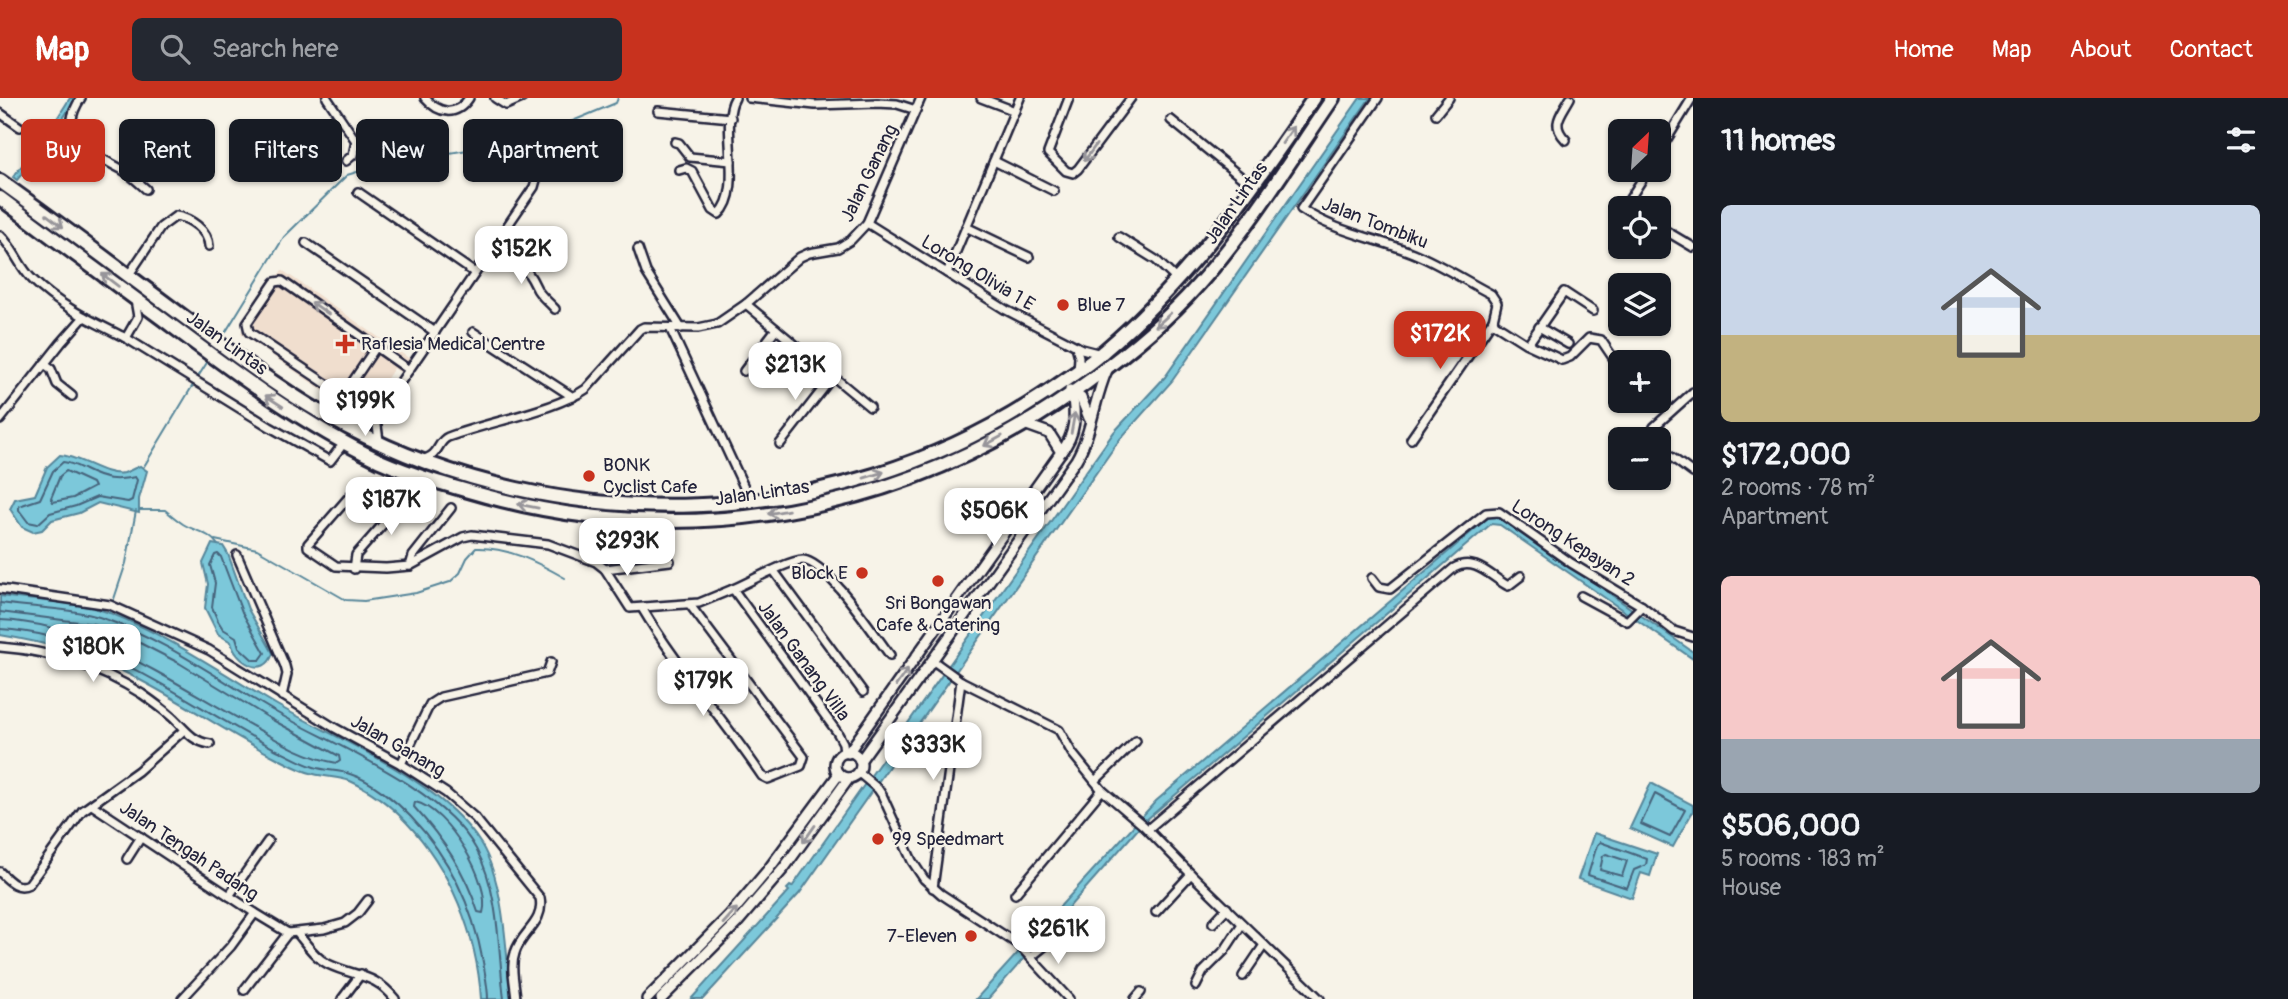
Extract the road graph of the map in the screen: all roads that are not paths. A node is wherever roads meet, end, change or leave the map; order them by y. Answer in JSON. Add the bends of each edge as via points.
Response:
{"nodes":[{"id":1,"x":80,"y":98,"type":"edge"},
{"id":2,"x":327,"y":98,"type":"edge"},
{"id":3,"x":425,"y":98,"type":"edge"},
{"id":4,"x":469,"y":98,"type":"edge"},
{"id":5,"x":495,"y":98,"type":"edge"},
{"id":6,"x":522,"y":98,"type":"edge"},
{"id":7,"x":735,"y":98,"type":"edge"},
{"id":8,"x":748,"y":98,"type":"edge"},
{"id":9,"x":921,"y":98,"type":"edge"},
{"id":10,"x":981,"y":98,"type":"edge"},
{"id":11,"x":1020,"y":98,"type":"edge"},
{"id":12,"x":1069,"y":98,"type":"edge"},
{"id":13,"x":1131,"y":98,"type":"edge"},
{"id":14,"x":1314,"y":98,"type":"edge"},
{"id":15,"x":1333,"y":98,"type":"edge"},
{"id":16,"x":1378,"y":98,"type":"edge"},
{"id":17,"x":1449,"y":98,"type":"edge"},
{"id":18,"x":1570,"y":98,"type":"edge"},
{"id":19,"x":1692,"y":98,"type":"edge"},
{"id":20,"x":916,"y":110,"type":"junction"},
{"id":21,"x":658,"y":111,"type":"dead end"},
{"id":22,"x":1015,"y":111,"type":"junction"},
{"id":23,"x":0,"y":113,"type":"edge"},
{"id":24,"x":1436,"y":114,"type":"dead end"},
{"id":25,"x":731,"y":118,"type":"junction"},
{"id":26,"x":1171,"y":120,"type":"dead end"},
{"id":27,"x":20,"y":127,"type":"dead end"},
{"id":28,"x":1671,"y":132,"type":"edge"},
{"id":29,"x":1566,"y":139,"type":"dead end"},
{"id":30,"x":675,"y":142,"type":"dead end"},
{"id":31,"x":346,"y":160,"type":"dead end"},
{"id":32,"x":731,"y":161,"type":"junction"},
{"id":33,"x":994,"y":161,"type":"junction"},
{"id":34,"x":678,"y":170,"type":"dead end"},
{"id":35,"x":0,"y":181,"type":"edge"},
{"id":36,"x":536,"y":182,"type":"edge"},
{"id":37,"x":1252,"y":186,"type":"junction"},
{"id":38,"x":146,"y":189,"type":"dead end"},
{"id":39,"x":1054,"y":191,"type":"dead end"},
{"id":40,"x":358,"y":192,"type":"dead end"},
{"id":41,"x":0,"y":198,"type":"edge"},
{"id":42,"x":867,"y":223,"type":"junction"},
{"id":43,"x":966,"y":227,"type":"junction"},
{"id":44,"x":1671,"y":233,"type":"edge"},
{"id":45,"x":0,"y":235,"type":"edge"},
{"id":46,"x":1119,"y":237,"type":"dead end"},
{"id":47,"x":306,"y":243,"type":"dead end"},
{"id":48,"x":209,"y":246,"type":"dead end"},
{"id":49,"x":1693,"y":247,"type":"edge"},
{"id":50,"x":638,"y":249,"type":"dead end"},
{"id":51,"x":489,"y":253,"type":"junction"},
{"id":52,"x":1029,"y":257,"type":"dead end"},
{"id":53,"x":475,"y":273,"type":"junction"},
{"id":54,"x":947,"y":274,"type":"junction"},
{"id":55,"x":128,"y":276,"type":"junction"},
{"id":56,"x":1178,"y":281,"type":"junction"},
{"id":57,"x":1190,"y":294,"type":"junction"},
{"id":58,"x":135,"y":299,"type":"junction"},
{"id":59,"x":746,"y":304,"type":"junction"},
{"id":60,"x":555,"y":309,"type":"dead end"},
{"id":61,"x":1593,"y":311,"type":"dead end"},
{"id":62,"x":1145,"y":314,"type":"junction"},
{"id":63,"x":84,"y":317,"type":"junction"},
{"id":64,"x":159,"y":317,"type":"junction"},
{"id":65,"x":1493,"y":320,"type":"junction"},
{"id":66,"x":137,"y":321,"type":"junction"},
{"id":67,"x":681,"y":327,"type":"junction"},
{"id":68,"x":1539,"y":327,"type":"junction"},
{"id":69,"x":670,"y":328,"type":"junction"},
{"id":70,"x":776,"y":329,"type":"junction"},
{"id":71,"x":435,"y":332,"type":"junction"},
{"id":72,"x":473,"y":332,"type":"dead end"},
{"id":73,"x":127,"y":338,"type":"junction"},
{"id":74,"x":1528,"y":344,"type":"junction"},
{"id":75,"x":1568,"y":344,"type":"dead end"},
{"id":76,"x":1076,"y":346,"type":"junction"},
{"id":77,"x":376,"y":347,"type":"junction"},
{"id":78,"x":1609,"y":350,"type":"edge"},
{"id":79,"x":1102,"y":354,"type":"junction"},
{"id":80,"x":44,"y":364,"type":"junction"},
{"id":81,"x":1107,"y":368,"type":"junction"},
{"id":82,"x":410,"y":370,"type":"junction"},
{"id":83,"x":744,"y":371,"type":"dead end"},
{"id":84,"x":1078,"y":372,"type":"junction"},
{"id":85,"x":833,"y":376,"type":"junction"},
{"id":86,"x":1064,"y":381,"type":"junction"},
{"id":87,"x":1693,"y":392,"type":"edge"},
{"id":88,"x":1072,"y":393,"type":"junction"},
{"id":89,"x":72,"y":396,"type":"dead end"},
{"id":90,"x":573,"y":397,"type":"junction"},
{"id":91,"x":870,"y":407,"type":"dead end"},
{"id":92,"x":376,"y":418,"type":"junction"},
{"id":93,"x":1090,"y":419,"type":"junction"},
{"id":94,"x":0,"y":420,"type":"edge"},
{"id":95,"x":1024,"y":424,"type":"junction"},
{"id":96,"x":345,"y":426,"type":"junction"},
{"id":97,"x":1654,"y":427,"type":"edge"},
{"id":98,"x":1411,"y":439,"type":"dead end"},
{"id":99,"x":344,"y":443,"type":"junction"},
{"id":100,"x":380,"y":443,"type":"junction"},
{"id":101,"x":780,"y":444,"type":"dead end"},
{"id":102,"x":439,"y":450,"type":"junction"},
{"id":103,"x":1061,"y":452,"type":"junction"},
{"id":104,"x":1671,"y":456,"type":"edge"},
{"id":105,"x":421,"y":460,"type":"junction"},
{"id":106,"x":446,"y":470,"type":"junction"},
{"id":107,"x":1693,"y":472,"type":"edge"},
{"id":108,"x":356,"y":489,"type":"dead end"},
{"id":109,"x":407,"y":497,"type":"dead end"},
{"id":110,"x":751,"y":502,"type":"junction"},
{"id":111,"x":716,"y":505,"type":"junction"},
{"id":112,"x":451,"y":508,"type":"dead end"},
{"id":113,"x":719,"y":520,"type":"junction"},
{"id":114,"x":237,"y":555,"type":"dead end"},
{"id":115,"x":670,"y":561,"type":"dead end"},
{"id":116,"x":410,"y":565,"type":"junction"},
{"id":117,"x":354,"y":569,"type":"junction"},
{"id":118,"x":605,"y":569,"type":"junction"},
{"id":119,"x":774,"y":571,"type":"junction"},
{"id":120,"x":1521,"y":576,"type":"dead end"},
{"id":121,"x":1372,"y":578,"type":"dead end"},
{"id":122,"x":0,"y":589,"type":"edge"},
{"id":123,"x":733,"y":589,"type":"junction"},
{"id":124,"x":1581,"y":596,"type":"dead end"},
{"id":125,"x":690,"y":605,"type":"junction"},
{"id":126,"x":642,"y":608,"type":"junction"},
{"id":127,"x":1639,"y":609,"type":"junction"},
{"id":128,"x":1693,"y":637,"type":"edge"},
{"id":129,"x":0,"y":647,"type":"edge"},
{"id":130,"x":890,"y":655,"type":"dead end"},
{"id":131,"x":932,"y":660,"type":"junction"},
{"id":132,"x":551,"y":662,"type":"dead end"},
{"id":133,"x":958,"y":678,"type":"junction"},
{"id":134,"x":863,"y":692,"type":"dead end"},
{"id":135,"x":282,"y":696,"type":"junction"},
{"id":136,"x":183,"y":731,"type":"junction"},
{"id":137,"x":1136,"y":741,"type":"dead end"},
{"id":138,"x":210,"y":744,"type":"dead end"},
{"id":139,"x":846,"y":753,"type":"junction"},
{"id":140,"x":860,"y":761,"type":"junction"},
{"id":141,"x":401,"y":764,"type":"junction"},
{"id":142,"x":839,"y":774,"type":"junction"},
{"id":143,"x":862,"y":775,"type":"junction"},
{"id":144,"x":849,"y":778,"type":"junction"},
{"id":145,"x":1095,"y":781,"type":"junction"},
{"id":146,"x":1102,"y":790,"type":"junction"},
{"id":147,"x":92,"y":805,"type":"junction"},
{"id":148,"x":1146,"y":828,"type":"junction"},
{"id":149,"x":141,"y":837,"type":"junction"},
{"id":150,"x":268,"y":841,"type":"dead end"},
{"id":151,"x":127,"y":859,"type":"dead end"},
{"id":152,"x":0,"y":872,"type":"edge"},
{"id":153,"x":1191,"y":874,"type":"junction"},
{"id":154,"x":933,"y":887,"type":"junction"},
{"id":155,"x":1015,"y":894,"type":"dead end"},
{"id":156,"x":229,"y":896,"type":"junction"},
{"id":157,"x":368,"y":900,"type":"dead end"},
{"id":158,"x":1227,"y":908,"type":"junction"},
{"id":159,"x":1156,"y":912,"type":"dead end"},
{"id":160,"x":255,"y":913,"type":"junction"},
{"id":161,"x":1213,"y":923,"type":"dead end"},
{"id":162,"x":1242,"y":924,"type":"junction"},
{"id":163,"x":293,"y":933,"type":"junction"},
{"id":164,"x":1057,"y":936,"type":"dead end"},
{"id":165,"x":1264,"y":945,"type":"junction"},
{"id":166,"x":1029,"y":955,"type":"junction"},
{"id":167,"x":361,"y":974,"type":"junction"},
{"id":168,"x":1243,"y":976,"type":"dead end"},
{"id":169,"x":1196,"y":986,"type":"dead end"},
{"id":170,"x":244,"y":990,"type":"dead end"},
{"id":171,"x":1141,"y":992,"type":"dead end"},
{"id":172,"x":181,"y":999,"type":"edge"},
{"id":173,"x":342,"y":999,"type":"edge"},
{"id":174,"x":395,"y":999,"type":"edge"},
{"id":175,"x":516,"y":999,"type":"edge"},
{"id":176,"x":647,"y":999,"type":"edge"},
{"id":177,"x":661,"y":999,"type":"edge"},
{"id":178,"x":1069,"y":999,"type":"edge"},
{"id":179,"x":1135,"y":999,"type":"edge"},
{"id":180,"x":1320,"y":999,"type":"edge"}],
"edges":[{"from":1,"to":38,"type":"street","via":[[70,123],[75,137],[98,159],[121,169]]},
{"from":2,"to":31,"type":"street","via":[[356,141],[353,155]]},
{"from":3,"to":4,"type":"street","via":[[449,112],[461,108]]},
{"from":5,"to":6,"type":"street","via":[[506,104]]},
{"from":7,"to":25,"type":"street"},
{"from":8,"to":20,"type":"street","via":[[815,105],[897,104]]},
{"from":9,"to":20,"type":"street","name":"Jalan Ganang"},
{"from":10,"to":22,"type":"street"},
{"from":11,"to":22,"type":"street"},
{"from":13,"to":12,"type":"street","one_way":true,"via":[[1073,173],[1048,153]]},
{"from":37,"to":14,"type":"highway","name":"Jalan Lintas","one_way":true},
{"from":15,"to":57,"type":"highway","name":"Jalan Lintas","via":[[1225,252]]},
{"from":16,"to":65,"type":"street","name":"Jalan Tombiku","via":[[1301,209],[1340,229],[1417,254],[1492,294],[1497,303]]},
{"from":17,"to":24,"type":"street"},
{"from":18,"to":29,"type":"street","via":[[1557,125]]},
{"from":19,"to":28,"type":"street"},
{"from":20,"to":42,"type":"street","name":"Jalan Ganang"},
{"from":21,"to":25,"type":"street"},
{"from":22,"to":33,"type":"street"},
{"from":23,"to":27,"type":"street"},
{"from":25,"to":32,"type":"street"},
{"from":26,"to":37,"type":"street"},
{"from":30,"to":32,"type":"street","via":[[690,157]]},
{"from":32,"to":34,"type":"street","via":[[729,195],[719,214],[692,171]]},
{"from":33,"to":39,"type":"street"},
{"from":33,"to":43,"type":"street"},
{"from":35,"to":55,"type":"highway","name":"Jalan Lintas","one_way":true},
{"from":36,"to":51,"type":"street"},
{"from":37,"to":56,"type":"highway","name":"Jalan Lintas"},
{"from":40,"to":53,"type":"street"},
{"from":58,"to":41,"type":"highway","name":"Jalan Lintas","one_way":true},
{"from":42,"to":54,"type":"street","name":"Lorong Olivia 1 E"},
{"from":42,"to":59,"type":"street","name":"Jalan Ganang","via":[[845,244],[800,257]]},
{"from":43,"to":52,"type":"street"},
{"from":43,"to":54,"type":"street"},
{"from":44,"to":49,"type":"street"},
{"from":45,"to":63,"type":"street","via":[[32,279]]},
{"from":46,"to":56,"type":"street","via":[[1156,260]]},
{"from":47,"to":71,"type":"street"},
{"from":48,"to":55,"type":"street","via":[[200,228],[176,216],[156,233]]},
{"from":50,"to":67,"type":"street","via":[[646,272]]},
{"from":51,"to":53,"type":"street"},
{"from":51,"to":60,"type":"street","via":[[502,253],[524,267]]},
{"from":53,"to":71,"type":"street"},
{"from":54,"to":76,"type":"street","name":"Lorong Olivia 1 E"},
{"from":55,"to":96,"type":"highway","name":"Jalan Lintas","via":[[260,374]]},
{"from":56,"to":62,"type":"highway","name":"Jalan Lintas"},
{"from":57,"to":62,"type":"highway","via":[[1174,293]]},
{"from":57,"to":81,"type":"highway","name":"Jalan Lintas","one_way":true},
{"from":58,"to":64,"type":"highway","name":"Jalan Lintas"},
{"from":58,"to":66,"type":"street"},
{"from":59,"to":67,"type":"street","name":"Jalan Ganang","via":[[717,324]]},
{"from":59,"to":70,"type":"street"},
{"from":61,"to":68,"type":"street","via":[[1564,292]]},
{"from":62,"to":79,"type":"highway","name":"Jalan Lintas"},
{"from":63,"to":73,"type":"street"},
{"from":63,"to":80,"type":"street"},
{"from":64,"to":66,"type":"street"},
{"from":99,"to":64,"type":"highway","name":"Jalan Lintas","one_way":true,"via":[[291,412]]},
{"from":65,"to":74,"type":"street"},
{"from":65,"to":98,"type":"street"},
{"from":66,"to":73,"type":"street"},
{"from":67,"to":69,"type":"street","name":"Jalan Ganang"},
{"from":68,"to":74,"type":"street"},
{"from":68,"to":75,"type":"street"},
{"from":69,"to":90,"type":"street","name":"Jalan Ganang","via":[[640,329]]},
{"from":69,"to":110,"type":"street"},
{"from":70,"to":83,"type":"street"},
{"from":70,"to":85,"type":"street"},
{"from":71,"to":82,"type":"street"},
{"from":72,"to":90,"type":"street"},
{"from":73,"to":99,"type":"street","via":[[330,461]]},
{"from":74,"to":78,"type":"street","via":[[1562,359],[1586,340],[1601,340]]},
{"from":76,"to":79,"type":"street","name":"Lorong Olivia 1 E"},
{"from":76,"to":84,"type":"street"},
{"from":77,"to":77,"type":"street","one_way":true,"via":[[282,281],[275,282],[247,323],[249,332],[337,393],[347,390]]},
{"from":77,"to":82,"type":"street"},
{"from":79,"to":84,"type":"highway","name":"Jalan Lintas"},
{"from":80,"to":89,"type":"street"},
{"from":80,"to":94,"type":"street"},
{"from":81,"to":88,"type":"highway","name":"Jalan Lintas"},
{"from":81,"to":93,"type":"street"},
{"from":82,"to":92,"type":"street"},
{"from":84,"to":86,"type":"highway","name":"Jalan Lintas"},
{"from":85,"to":91,"type":"street"},
{"from":85,"to":101,"type":"street"},
{"from":86,"to":88,"type":"street"},
{"from":110,"to":86,"type":"highway","name":"Jalan Lintas","one_way":true,"via":[[848,482],[940,451],[1016,413]]},
{"from":87,"to":97,"type":"street"},
{"from":88,"to":93,"type":"street","via":[[1081,398]]},
{"from":88,"to":95,"type":"highway","name":"Jalan Lintas"},
{"from":103,"to":88,"type":"street","one_way":true,"via":[[1074,428]]},
{"from":90,"to":102,"type":"street","name":"Jalan Ganang","via":[[446,438]]},
{"from":92,"to":96,"type":"street"},
{"from":92,"to":100,"type":"street"},
{"from":93,"to":131,"type":"street","via":[[1076,460]]},
{"from":95,"to":103,"type":"street","via":[[1049,433]]},
{"from":95,"to":113,"type":"highway","name":"Jalan Lintas","one_way":true,"via":[[897,484],[814,506]]},
{"from":96,"to":100,"type":"highway","name":"Jalan Lintas"},
{"from":113,"to":99,"type":"highway","name":"Jalan Lintas","one_way":true,"via":[[609,518],[517,505],[428,479]]},
{"from":100,"to":105,"type":"highway","name":"Jalan Lintas"},
{"from":102,"to":105,"type":"street","name":"Jalan Ganang"},
{"from":102,"to":106,"type":"street"},
{"from":139,"to":103,"type":"street","one_way":true},
{"from":104,"to":107,"type":"street"},
{"from":105,"to":106,"type":"highway","name":"Jalan Lintas"},
{"from":106,"to":111,"type":"highway","name":"Jalan Lintas","via":[[566,499],[664,507]]},
{"from":108,"to":117,"type":"street","via":[[308,544],[336,566]]},
{"from":109,"to":117,"type":"street","via":[[356,555]]},
{"from":110,"to":111,"type":"highway","name":"Jalan Lintas"},
{"from":111,"to":113,"type":"highway","via":[[714,513]]},
{"from":112,"to":116,"type":"street","via":[[412,556]]},
{"from":114,"to":135,"type":"street","via":[[285,666]]},
{"from":115,"to":118,"type":"street"},
{"from":116,"to":117,"type":"street"},
{"from":116,"to":118,"type":"street","via":[[472,535],[548,544]]},
{"from":118,"to":126,"type":"street","via":[[627,606]]},
{"from":119,"to":123,"type":"street","name":"Jalan Ganang Villa"},
{"from":119,"to":130,"type":"street","name":"Jalan Ganang Villa","via":[[795,561],[819,568]]},
{"from":119,"to":134,"type":"street"},
{"from":120,"to":148,"type":"street","via":[[1508,586],[1472,564],[1454,568]]},
{"from":121,"to":127,"type":"street","name":"Lorong Kepayan 2","via":[[1379,587],[1390,589],[1494,511]]},
{"from":122,"to":135,"type":"street","name":"Jalan Ganang","via":[[113,605],[209,650]]},
{"from":123,"to":125,"type":"street","name":"Jalan Ganang Villa"},
{"from":123,"to":139,"type":"street","name":"Jalan Ganang Villa","via":[[837,732]]},
{"from":124,"to":127,"type":"street","via":[[1624,620]]},
{"from":125,"to":126,"type":"street","name":"Jalan Ganang Villa"},
{"from":125,"to":126,"type":"street","via":[[804,757],[801,766],[768,779],[762,776],[669,653]]},
{"from":127,"to":128,"type":"street","name":"Lorong Kepayan 2"},
{"from":129,"to":136,"type":"street","via":[[61,656],[98,670],[152,702]]},
{"from":131,"to":133,"type":"street"},
{"from":131,"to":140,"type":"street"},
{"from":132,"to":141,"type":"street","via":[[547,673],[440,697],[430,704]]},
{"from":133,"to":145,"type":"street","via":[[1059,730]]},
{"from":133,"to":154,"type":"street"},
{"from":135,"to":141,"type":"street","name":"Jalan Ganang"},
{"from":136,"to":138,"type":"street"},
{"from":136,"to":147,"type":"street"},
{"from":137,"to":145,"type":"street"},
{"from":139,"to":140,"type":"street"},
{"from":139,"to":142,"type":"street","via":[[836,762]]},
{"from":140,"to":143,"type":"street"},
{"from":141,"to":175,"type":"street","name":"Jalan Ganang","via":[[461,804],[540,898],[539,916],[514,957]]},
{"from":142,"to":144,"type":"street"},
{"from":176,"to":142,"type":"street","one_way":true,"via":[[729,916]]},
{"from":143,"to":144,"type":"street"},
{"from":143,"to":154,"type":"street","via":[[878,789],[912,861]]},
{"from":144,"to":177,"type":"street","one_way":true,"via":[[800,848],[737,923]]},
{"from":145,"to":146,"type":"street"},
{"from":146,"to":148,"type":"street"},
{"from":146,"to":155,"type":"street"},
{"from":147,"to":149,"type":"street","name":"Jalan Tengah Padang"},
{"from":147,"to":152,"type":"street","name":"Jalan Tengah Padang","via":[[73,821],[29,884],[15,885]]},
{"from":148,"to":153,"type":"street"},
{"from":149,"to":151,"type":"street"},
{"from":149,"to":156,"type":"street","name":"Jalan Tengah Padang"},
{"from":150,"to":156,"type":"street"},
{"from":153,"to":158,"type":"street"},
{"from":153,"to":159,"type":"street"},
{"from":154,"to":166,"type":"street"},
{"from":156,"to":160,"type":"street","name":"Jalan Tengah Padang"},
{"from":157,"to":163,"type":"street","via":[[345,923]]},
{"from":158,"to":161,"type":"street"},
{"from":158,"to":162,"type":"street"},
{"from":160,"to":163,"type":"street"},
{"from":160,"to":172,"type":"street","name":"Jalan Tengah Padang"},
{"from":162,"to":165,"type":"street"},
{"from":162,"to":169,"type":"street"},
{"from":163,"to":167,"type":"street","via":[[325,962]]},
{"from":163,"to":170,"type":"street"},
{"from":164,"to":166,"type":"street"},
{"from":165,"to":168,"type":"street"},
{"from":165,"to":180,"type":"street"},
{"from":166,"to":178,"type":"street"},
{"from":167,"to":173,"type":"street"},
{"from":167,"to":174,"type":"street"},
{"from":171,"to":179,"type":"street"}]}
